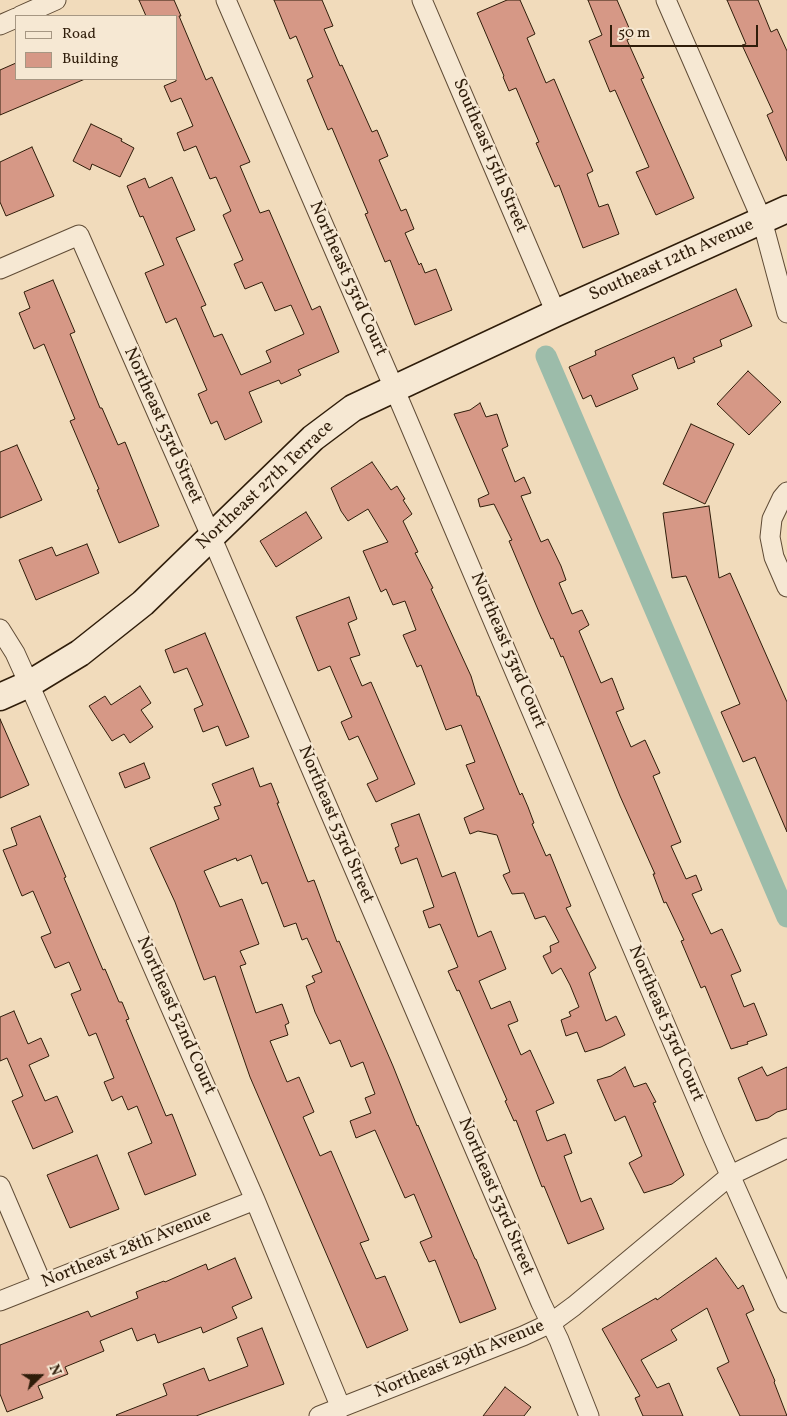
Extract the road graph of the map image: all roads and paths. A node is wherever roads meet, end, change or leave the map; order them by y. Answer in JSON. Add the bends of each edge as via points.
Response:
{"nodes":[{"id":1,"x":56,"y":0,"type":"edge"},
{"id":2,"x":226,"y":0,"type":"edge"},
{"id":3,"x":422,"y":0,"type":"edge"},
{"id":4,"x":666,"y":0,"type":"edge"},
{"id":5,"x":22,"y":15,"type":"edge"},
{"id":6,"x":15,"y":18,"type":"edge"},
{"id":7,"x":0,"y":25,"type":"edge"},
{"id":8,"x":787,"y":209,"type":"edge"},
{"id":9,"x":762,"y":220,"type":"junction"},
{"id":10,"x":0,"y":269,"type":"edge"},
{"id":11,"x":556,"y":313,"type":"junction"},
{"id":12,"x":787,"y":313,"type":"edge"},
{"id":13,"x":394,"y":388,"type":"junction"},
{"id":14,"x":787,"y":492,"type":"edge"},
{"id":15,"x":211,"y":536,"type":"junction"},
{"id":16,"x":787,"y":587,"type":"edge"},
{"id":17,"x":0,"y":629,"type":"edge"},
{"id":18,"x":29,"y":684,"type":"junction"},
{"id":19,"x":0,"y":697,"type":"edge"},
{"id":20,"x":787,"y":1148,"type":"edge"},
{"id":21,"x":731,"y":1175,"type":"junction"},
{"id":22,"x":0,"y":1186,"type":"edge"},
{"id":23,"x":255,"y":1200,"type":"junction"},
{"id":24,"x":42,"y":1284,"type":"junction"},
{"id":25,"x":0,"y":1301,"type":"edge"},
{"id":26,"x":787,"y":1303,"type":"edge"},
{"id":27,"x":551,"y":1323,"type":"junction"},
{"id":28,"x":341,"y":1408,"type":"junction"},
{"id":29,"x":319,"y":1416,"type":"edge"},
{"id":30,"x":589,"y":1416,"type":"edge"}],
"edges":[{"from":1,"to":5,"type":"street"},
{"from":2,"to":13,"type":"street","name":"Northeast 53rd Court"},
{"from":3,"to":11,"type":"street","name":"Southeast 15th Street"},
{"from":4,"to":9,"type":"street"},
{"from":6,"to":7,"type":"street"},
{"from":8,"to":9,"type":"street","name":"Southeast 12th Avenue"},
{"from":9,"to":11,"type":"street","name":"Southeast 12th Avenue"},
{"from":9,"to":12,"type":"street"},
{"from":10,"to":15,"type":"street","name":"Northeast 53rd Street","via":[[79,235]]},
{"from":11,"to":13,"type":"street","name":"Northeast 27th Terrace"},
{"from":13,"to":15,"type":"street","name":"Northeast 27th Terrace","via":[[353,408],[313,438]]},
{"from":13,"to":21,"type":"street","name":"Northeast 53rd Court"},
{"from":14,"to":16,"type":"street","via":[[772,519],[770,537],[774,557]]},
{"from":15,"to":18,"type":"street","name":"Northeast 27th Terrace","via":[[143,603],[80,652]]},
{"from":15,"to":27,"type":"street","name":"Northeast 53rd Street"},
{"from":17,"to":18,"type":"street","name":"Northeast 52nd Court"},
{"from":18,"to":19,"type":"street","name":"Northeast 27th Terrace"},
{"from":18,"to":23,"type":"street","name":"Northeast 52nd Court"},
{"from":20,"to":21,"type":"street","name":"Northeast 29th Avenue"},
{"from":21,"to":26,"type":"street","name":"Northeast 53rd Court"},
{"from":21,"to":27,"type":"street","name":"Northeast 29th Avenue"},
{"from":22,"to":24,"type":"street"},
{"from":23,"to":24,"type":"street","name":"Northeast 28th Avenue"},
{"from":23,"to":28,"type":"street","name":"Northeast 52nd Court"},
{"from":24,"to":25,"type":"street","name":"Northeast 28th Avenue"},
{"from":27,"to":28,"type":"street","name":"Northeast 29th Avenue"},
{"from":27,"to":30,"type":"street","name":"Northeast 53rd Street"},
{"from":28,"to":29,"type":"street","name":"Northeast 29th Avenue"}]}
